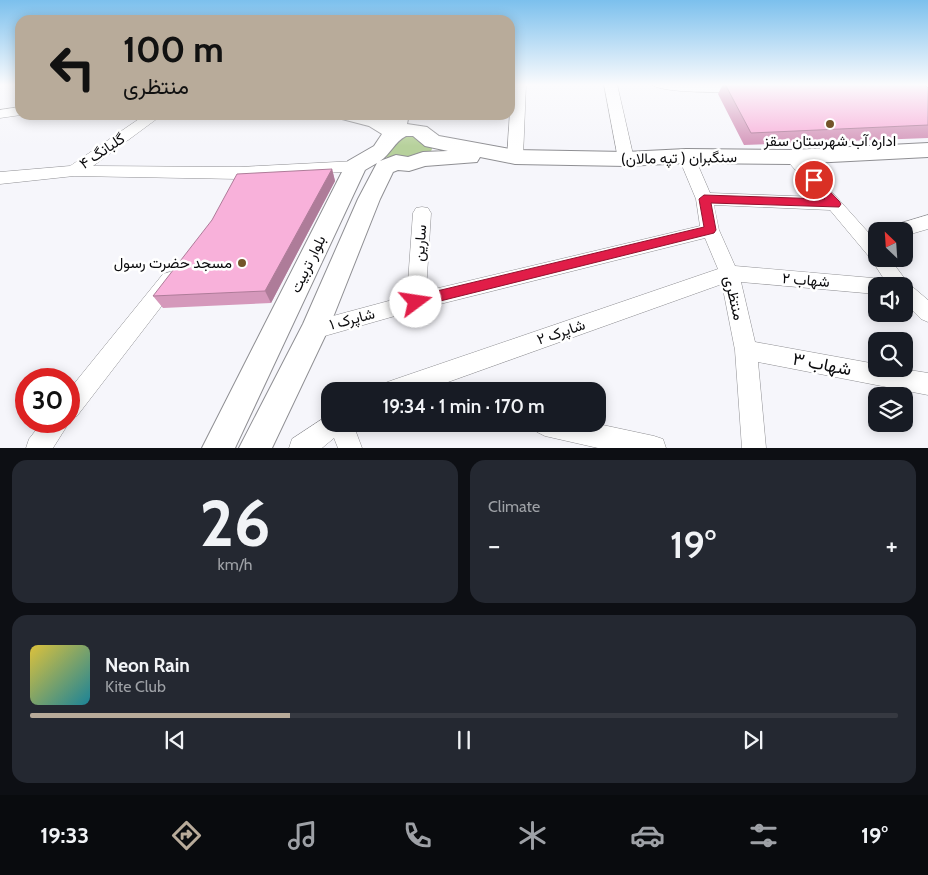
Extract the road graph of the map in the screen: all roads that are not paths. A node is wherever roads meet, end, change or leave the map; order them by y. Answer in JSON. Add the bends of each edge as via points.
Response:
{"nodes":[{"id":1,"x":518,"y":105,"type":"edge"},
{"id":2,"x":614,"y":105,"type":"edge"},
{"id":3,"x":15,"y":112,"type":"edge"},
{"id":4,"x":0,"y":114,"type":"edge"},
{"id":5,"x":148,"y":120,"type":"edge"},
{"id":6,"x":369,"y":120,"type":"edge"},
{"id":7,"x":393,"y":140,"type":"edge"},
{"id":8,"x":428,"y":150,"type":"junction"},
{"id":9,"x":928,"y":150,"type":"edge"},
{"id":10,"x":686,"y":156,"type":"junction"},
{"id":11,"x":515,"y":157,"type":"junction"},
{"id":12,"x":792,"y":157,"type":"junction"},
{"id":13,"x":626,"y":159,"type":"junction"},
{"id":14,"x":356,"y":166,"type":"junction"},
{"id":15,"x":74,"y":171,"type":"junction"},
{"id":16,"x":239,"y":173,"type":"junction"},
{"id":17,"x":0,"y":178,"type":"edge"},
{"id":18,"x":230,"y":191,"type":"edge"},
{"id":19,"x":704,"y":199,"type":"junction"},
{"id":20,"x":836,"y":204,"type":"junction"},
{"id":21,"x":422,"y":213,"type":"dead end"},
{"id":22,"x":928,"y":222,"type":"edge"},
{"id":23,"x":913,"y":226,"type":"edge"},
{"id":24,"x":710,"y":230,"type":"junction"},
{"id":25,"x":868,"y":239,"type":"edge"},
{"id":26,"x":182,"y":264,"type":"edge"},
{"id":27,"x":729,"y":273,"type":"junction"},
{"id":28,"x":868,"y":285,"type":"edge"},
{"id":29,"x":913,"y":299,"type":"edge"},
{"id":30,"x":416,"y":302,"type":"junction"},
{"id":31,"x":928,"y":313,"type":"edge"},
{"id":32,"x":314,"y":330,"type":"junction"},
{"id":33,"x":746,"y":350,"type":"junction"},
{"id":34,"x":420,"y":382,"type":"edge"},
{"id":35,"x":928,"y":384,"type":"edge"},
{"id":36,"x":80,"y":394,"type":"edge"},
{"id":37,"x":323,"y":432,"type":"edge"},
{"id":38,"x":344,"y":432,"type":"edge"},
{"id":39,"x":581,"y":432,"type":"edge"},
{"id":40,"x":49,"y":433,"type":"edge"},
{"id":41,"x":38,"y":448,"type":"edge"},
{"id":42,"x":218,"y":448,"type":"edge"},
{"id":43,"x":256,"y":448,"type":"edge"},
{"id":44,"x":301,"y":448,"type":"edge"},
{"id":45,"x":350,"y":448,"type":"edge"},
{"id":46,"x":654,"y":448,"type":"edge"},
{"id":47,"x":754,"y":448,"type":"edge"}],
"edges":[{"from":1,"to":11,"type":"street"},
{"from":2,"to":13,"type":"street"},
{"from":3,"to":4,"type":"street"},
{"from":5,"to":15,"type":"street","name":"گلبانگ ۴"},
{"from":6,"to":7,"type":"street","via":[[376,122]]},
{"from":7,"to":8,"type":"street","via":[[403,130],[419,131]]},
{"from":7,"to":8,"type":"street","via":[[409,164]]},
{"from":7,"to":14,"type":"street"},
{"from":7,"to":32,"type":"street","name":"بلوار تربیت","via":[[385,167]]},
{"from":8,"to":11,"type":"street","name":"سنگبران ( تپه مالان)"},
{"from":9,"to":12,"type":"street","name":"سنگبران ( تپه مالان)"},
{"from":10,"to":12,"type":"street","name":"سنگبران ( تپه مالان)"},
{"from":10,"to":13,"type":"street","name":"سنگبران ( تپه مالان)"},
{"from":10,"to":19,"type":"street","name":"منتظری"},
{"from":11,"to":13,"type":"street","name":"سنگبران ( تپه مالان)"},
{"from":12,"to":20,"type":"street"},
{"from":14,"to":16,"type":"street"},
{"from":14,"to":42,"type":"street","name":"بلوار تربیت"},
{"from":15,"to":16,"type":"street"},
{"from":15,"to":17,"type":"street"},
{"from":16,"to":18,"type":"street"},
{"from":19,"to":20,"type":"street"},
{"from":19,"to":24,"type":"street","name":"منتظری"},
{"from":20,"to":25,"type":"street"},
{"from":21,"to":30,"type":"street","name":"سارین"},
{"from":22,"to":23,"type":"street"},
{"from":24,"to":27,"type":"street","name":"منتظری"},
{"from":24,"to":30,"type":"street","name":"شاپرک ۱"},
{"from":26,"to":36,"type":"street"},
{"from":27,"to":28,"type":"street","name":"شهاب ۲"},
{"from":27,"to":33,"type":"street","name":"منتظری"},
{"from":27,"to":34,"type":"street","name":"شاپرک ۲"},
{"from":29,"to":31,"type":"street"},
{"from":30,"to":32,"type":"street","name":"شاپرک ۱"},
{"from":32,"to":43,"type":"street","name":"بلوار تربیت"},
{"from":33,"to":35,"type":"street","name":"شهاب ۳"},
{"from":33,"to":47,"type":"street","name":"منتظری"},
{"from":37,"to":44,"type":"street"},
{"from":38,"to":45,"type":"street"},
{"from":39,"to":46,"type":"street"},
{"from":40,"to":41,"type":"street"}]}
